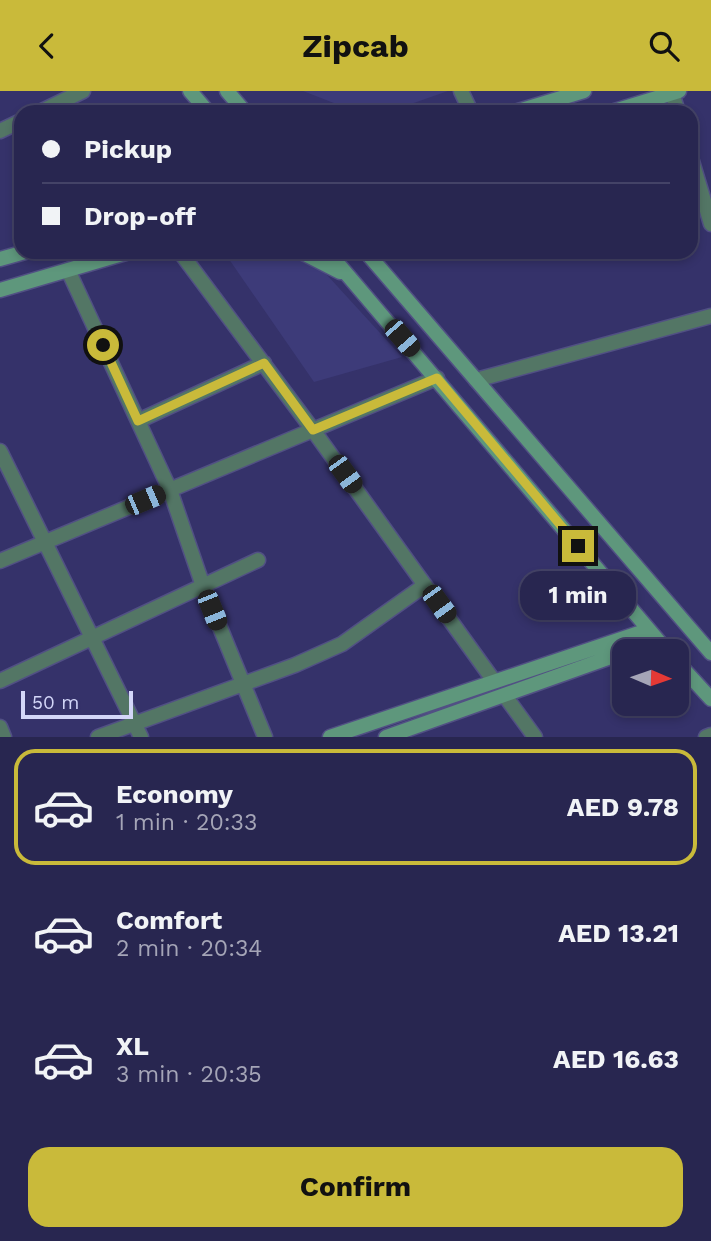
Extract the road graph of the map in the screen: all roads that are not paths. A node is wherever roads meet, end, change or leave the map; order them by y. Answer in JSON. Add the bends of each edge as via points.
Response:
{"nodes":[{"id":1,"x":83,"y":91,"type":"edge"},
{"id":2,"x":190,"y":91,"type":"edge"},
{"id":3,"x":227,"y":91,"type":"edge"},
{"id":4,"x":584,"y":91,"type":"edge"},
{"id":5,"x":676,"y":92,"type":"edge"},
{"id":6,"x":550,"y":96,"type":"edge"},
{"id":7,"x":54,"y":105,"type":"edge"},
{"id":8,"x":202,"y":105,"type":"edge"},
{"id":9,"x":239,"y":105,"type":"edge"},
{"id":10,"x":530,"y":105,"type":"edge"},
{"id":11,"x":634,"y":105,"type":"edge"},
{"id":12,"x":698,"y":180,"type":"edge"},
{"id":13,"x":711,"y":224,"type":"edge"},
{"id":14,"x":105,"y":259,"type":"edge"},
{"id":15,"x":185,"y":259,"type":"edge"},
{"id":16,"x":315,"y":259,"type":"edge"},
{"id":17,"x":334,"y":259,"type":"edge"},
{"id":18,"x":372,"y":259,"type":"edge"},
{"id":19,"x":68,"y":270,"type":"junction"},
{"id":20,"x":350,"y":277,"type":"junction"},
{"id":21,"x":0,"y":290,"type":"edge"},
{"id":22,"x":711,"y":316,"type":"edge"},
{"id":23,"x":264,"y":363,"type":"junction"},
{"id":24,"x":437,"y":378,"type":"junction"},
{"id":25,"x":477,"y":380,"type":"junction"},
{"id":26,"x":138,"y":421,"type":"junction"},
{"id":27,"x":313,"y":430,"type":"junction"},
{"id":28,"x":0,"y":451,"type":"edge"},
{"id":29,"x":170,"y":490,"type":"junction"},
{"id":30,"x":45,"y":542,"type":"junction"},
{"id":31,"x":258,"y":560,"type":"dead end"},
{"id":32,"x":0,"y":561,"type":"edge"},
{"id":33,"x":425,"y":585,"type":"junction"},
{"id":34,"x":203,"y":586,"type":"junction"},
{"id":35,"x":92,"y":638,"type":"junction"},
{"id":36,"x":656,"y":639,"type":"edge"},
{"id":37,"x":709,"y":647,"type":"edge"},
{"id":38,"x":612,"y":651,"type":"edge"},
{"id":39,"x":612,"y":657,"type":"edge"},
{"id":40,"x":690,"y":676,"type":"edge"},
{"id":41,"x":0,"y":681,"type":"edge"},
{"id":42,"x":494,"y":681,"type":"junction"},
{"id":43,"x":242,"y":684,"type":"junction"},
{"id":44,"x":505,"y":696,"type":"junction"},
{"id":45,"x":711,"y":699,"type":"edge"},
{"id":46,"x":0,"y":727,"type":"edge"},
{"id":47,"x":137,"y":730,"type":"edge"},
{"id":48,"x":711,"y":735,"type":"edge"},
{"id":49,"x":389,"y":736,"type":"edge"},
{"id":50,"x":4,"y":737,"type":"edge"},
{"id":51,"x":98,"y":737,"type":"edge"},
{"id":52,"x":265,"y":737,"type":"edge"},
{"id":53,"x":330,"y":737,"type":"edge"},
{"id":54,"x":535,"y":737,"type":"edge"},
{"id":55,"x":706,"y":737,"type":"edge"}],
"edges":[{"from":1,"to":7,"type":"street"},
{"from":2,"to":8,"type":"main road"},
{"from":3,"to":9,"type":"main road"},
{"from":4,"to":6,"type":"main road"},
{"from":5,"to":11,"type":"main road"},
{"from":6,"to":10,"type":"main road"},
{"from":12,"to":13,"type":"street"},
{"from":14,"to":19,"type":"main road"},
{"from":15,"to":23,"type":"street"},
{"from":16,"to":20,"type":"main road"},
{"from":17,"to":20,"type":"main road"},
{"from":18,"to":25,"type":"main road"},
{"from":19,"to":21,"type":"main road"},
{"from":19,"to":26,"type":"street"},
{"from":20,"to":24,"type":"main road"},
{"from":22,"to":25,"type":"street"},
{"from":23,"to":26,"type":"street"},
{"from":23,"to":27,"type":"street"},
{"from":24,"to":27,"type":"street"},
{"from":24,"to":36,"type":"main road"},
{"from":25,"to":37,"type":"main road"},
{"from":26,"to":29,"type":"street"},
{"from":27,"to":29,"type":"street"},
{"from":27,"to":33,"type":"street"},
{"from":28,"to":30,"type":"street"},
{"from":29,"to":30,"type":"street"},
{"from":29,"to":34,"type":"street"},
{"from":30,"to":32,"type":"street"},
{"from":30,"to":35,"type":"street"},
{"from":31,"to":34,"type":"street"},
{"from":33,"to":42,"type":"street"},
{"from":33,"to":43,"type":"street","via":[[342,644]]},
{"from":34,"to":35,"type":"street"},
{"from":34,"to":43,"type":"street"},
{"from":35,"to":41,"type":"street"},
{"from":35,"to":47,"type":"street"},
{"from":38,"to":42,"type":"main road"},
{"from":39,"to":44,"type":"main road"},
{"from":40,"to":45,"type":"main road"},
{"from":42,"to":53,"type":"main road"},
{"from":43,"to":47,"type":"street"},
{"from":43,"to":52,"type":"street"},
{"from":44,"to":49,"type":"main road"},
{"from":44,"to":54,"type":"street"},
{"from":46,"to":50,"type":"street"},
{"from":47,"to":51,"type":"street"},
{"from":48,"to":55,"type":"street"}]}
